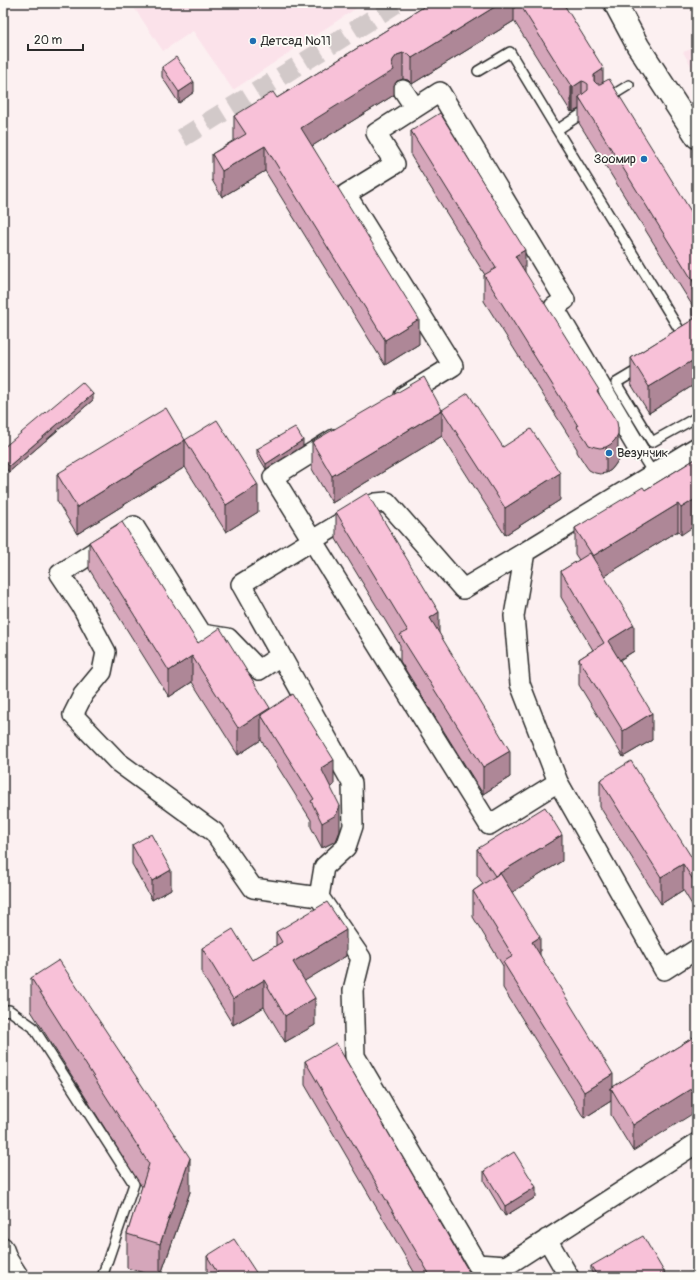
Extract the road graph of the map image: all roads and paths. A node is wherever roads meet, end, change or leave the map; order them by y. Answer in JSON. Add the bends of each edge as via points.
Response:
{"nodes":[{"id":1,"x":615,"y":3,"type":"edge"},
{"id":2,"x":478,"y":71,"type":"dead end"},
{"id":3,"x":629,"y":85,"type":"dead end"},
{"id":4,"x":403,"y":90,"type":"dead end"},
{"id":5,"x":599,"y":104,"type":"edge"},
{"id":6,"x":415,"y":108,"type":"junction"},
{"id":7,"x":583,"y":113,"type":"edge"},
{"id":8,"x":557,"y":130,"type":"junction"},
{"id":9,"x":697,"y":137,"type":"edge"},
{"id":10,"x":680,"y":344,"type":"edge"},
{"id":11,"x":648,"y":363,"type":"edge"},
{"id":12,"x":386,"y":407,"type":"edge"},
{"id":13,"x":697,"y":417,"type":"edge"},
{"id":14,"x":346,"y":432,"type":"edge"},
{"id":15,"x":646,"y":447,"type":"junction"},
{"id":16,"x":697,"y":447,"type":"edge"},
{"id":17,"x":653,"y":473,"type":"junction"},
{"id":18,"x":312,"y":540,"type":"junction"},
{"id":19,"x":525,"y":552,"type":"junction"},
{"id":20,"x":280,"y":656,"type":"junction"},
{"id":21,"x":558,"y":782,"type":"junction"},
{"id":22,"x":319,"y":897,"type":"junction"},
{"id":23,"x":697,"y":949,"type":"edge"},
{"id":24,"x":3,"y":1010,"type":"edge"},
{"id":25,"x":697,"y":1143,"type":"edge"},
{"id":26,"x":547,"y":1239,"type":"junction"},
{"id":27,"x":3,"y":1247,"type":"edge"},
{"id":28,"x":19,"y":1277,"type":"edge"},
{"id":29,"x":102,"y":1277,"type":"edge"},
{"id":30,"x":569,"y":1277,"type":"edge"}],
"edges":[{"from":1,"to":9,"type":"main road","via":[[638,46]]},
{"from":2,"to":8,"type":"lane","via":[[510,52]]},
{"from":3,"to":5,"type":"lane"},
{"from":4,"to":6,"type":"street"},
{"from":6,"to":12,"type":"street","via":[[376,133],[395,164],[346,194],[452,366]]},
{"from":6,"to":15,"type":"street","via":[[440,92],[564,300],[554,307]]},
{"from":7,"to":8,"type":"lane"},
{"from":8,"to":10,"type":"lane","via":[[686,340]]},
{"from":11,"to":15,"type":"lane","via":[[616,383]]},
{"from":13,"to":15,"type":"lane"},
{"from":14,"to":18,"type":"street","via":[[273,477]]},
{"from":15,"to":17,"type":"lane"},
{"from":16,"to":17,"type":"street"},
{"from":17,"to":19,"type":"street"},
{"from":18,"to":19,"type":"street","via":[[365,508],[387,502],[463,588]]},
{"from":18,"to":20,"type":"street","via":[[241,584]]},
{"from":18,"to":21,"type":"street","via":[[489,825]]},
{"from":19,"to":21,"type":"street","via":[[514,616],[520,684]]},
{"from":20,"to":22,"type":"street","via":[[352,783],[353,826],[346,847],[324,867]]},
{"from":20,"to":22,"type":"street","via":[[259,670],[228,638],[202,634],[134,526],[60,574],[82,607],[106,652],[102,672],[83,695],[73,715],[118,762],[214,832],[253,888]]},
{"from":21,"to":23,"type":"street","via":[[664,970]]},
{"from":22,"to":26,"type":"street","via":[[361,958],[353,990],[355,1056],[477,1264],[506,1266]]},
{"from":24,"to":29,"type":"lane","via":[[9,1010],[33,1027],[134,1184]]},
{"from":25,"to":26,"type":"street"},
{"from":26,"to":30,"type":"street"},
{"from":27,"to":28,"type":"street"}]}
